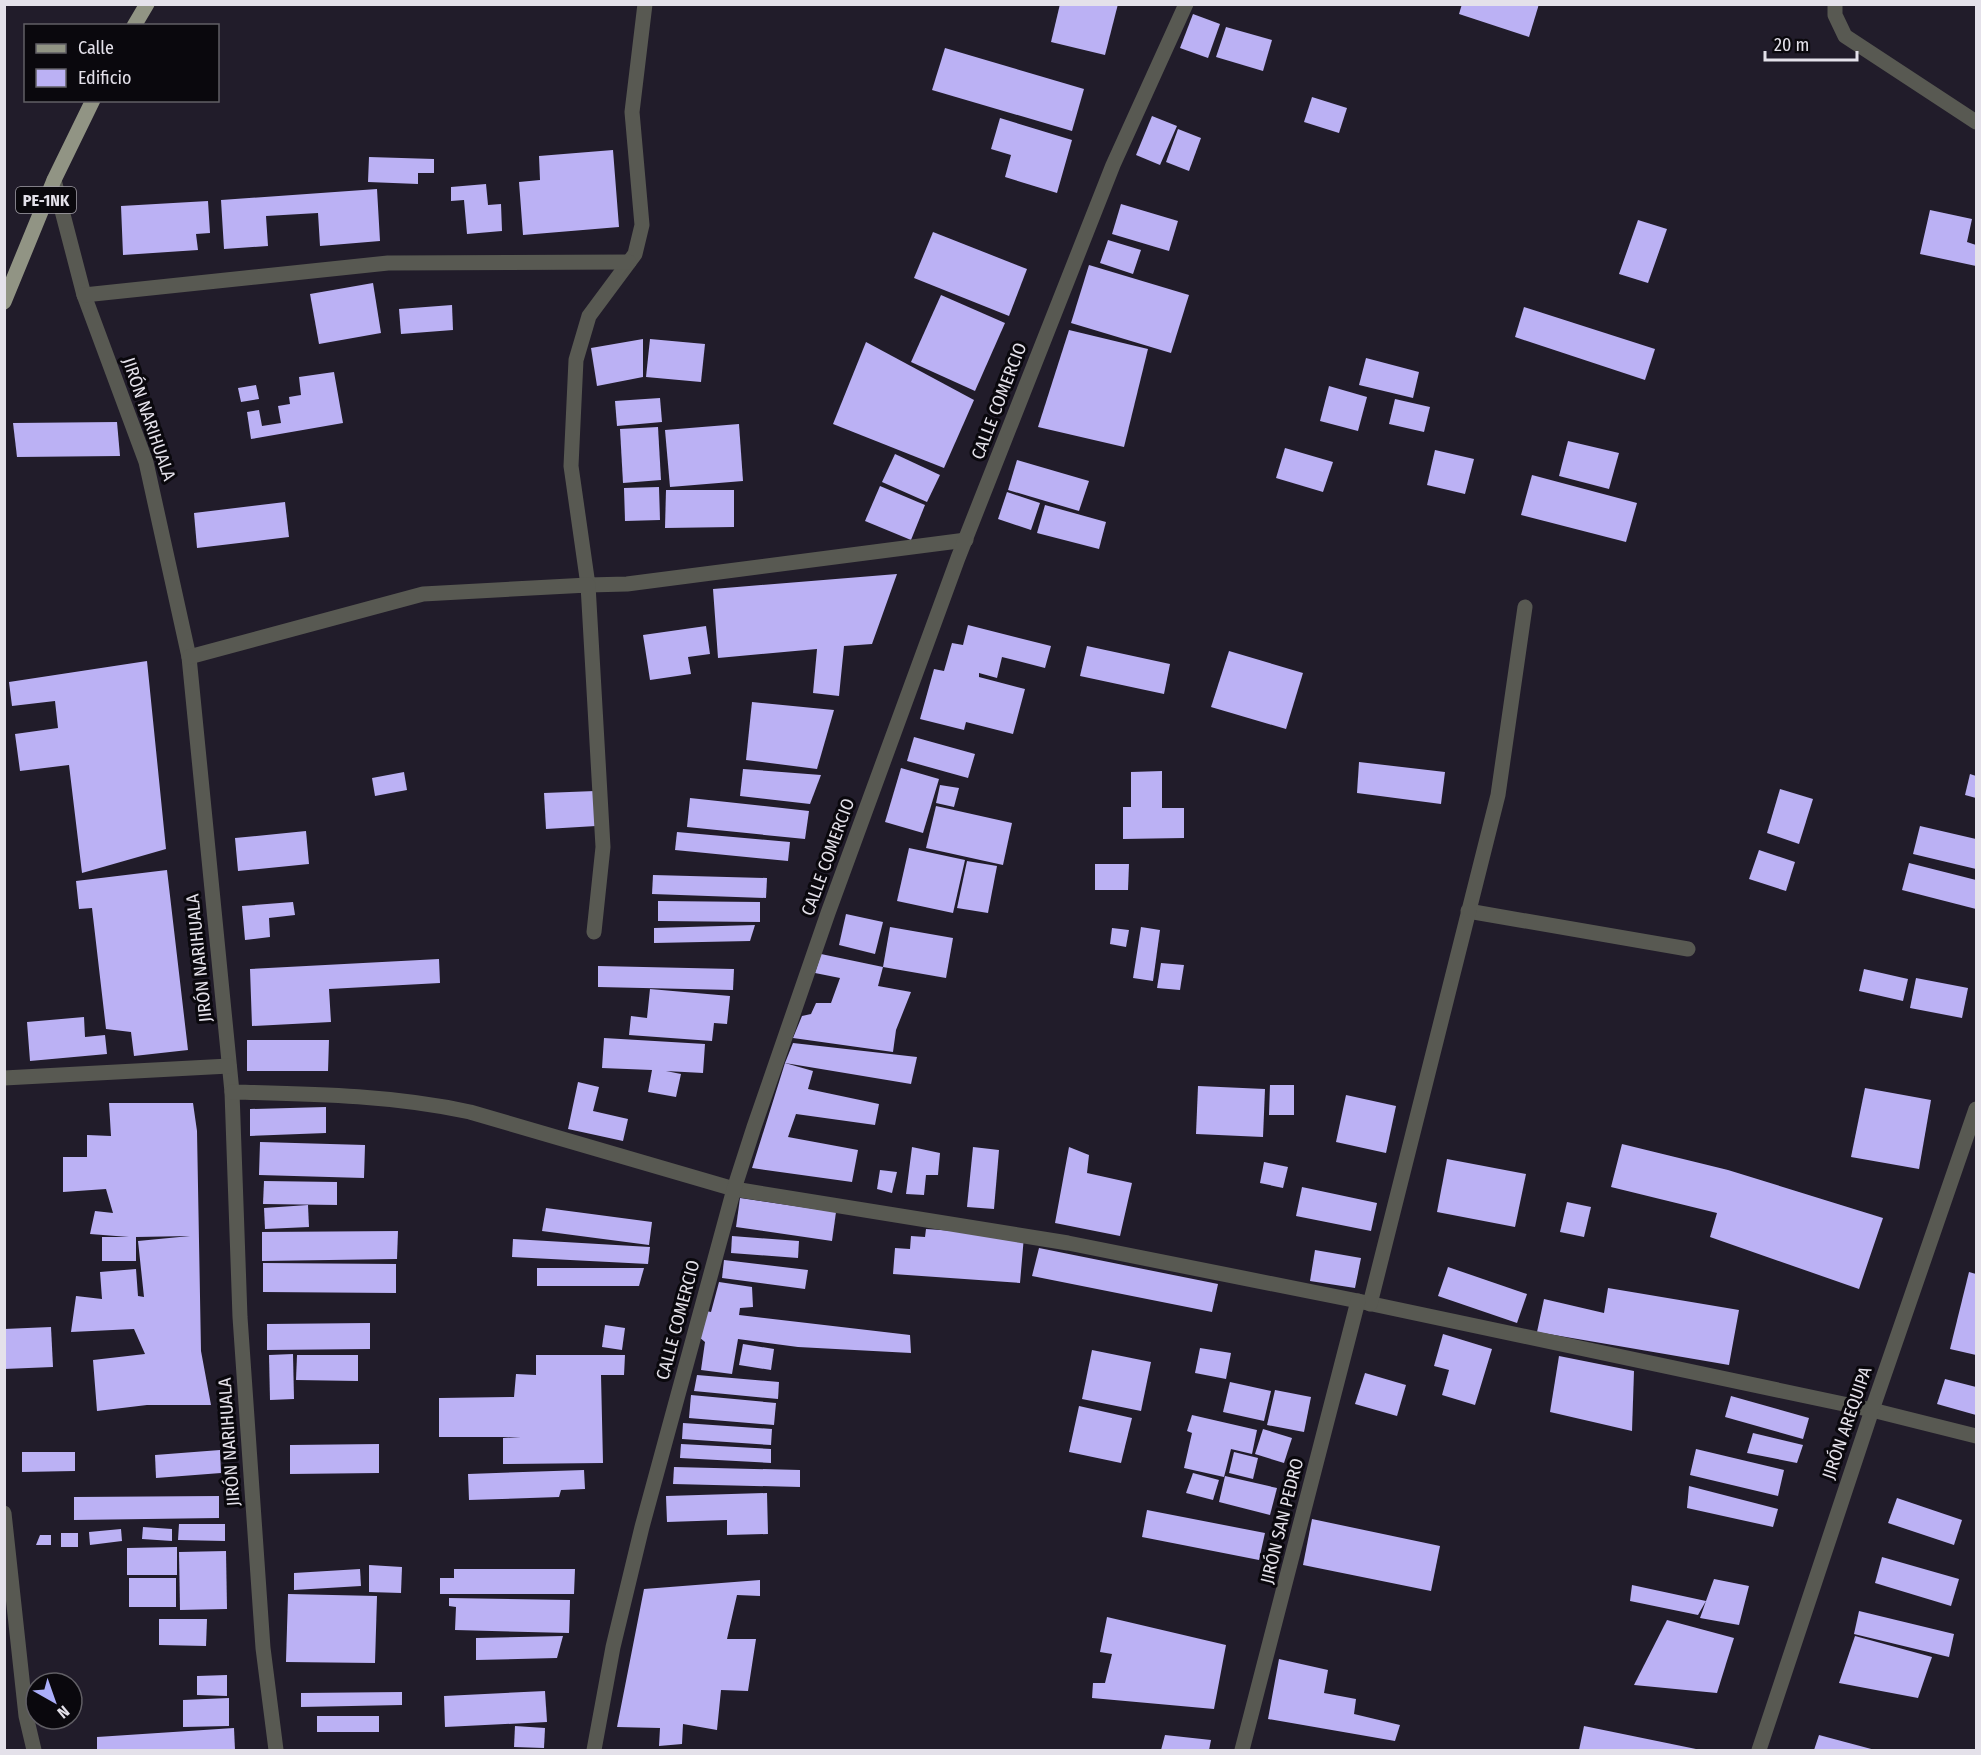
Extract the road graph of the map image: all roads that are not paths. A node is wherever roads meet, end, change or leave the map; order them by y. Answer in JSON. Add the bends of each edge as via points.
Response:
{"nodes":[{"id":1,"x":147,"y":4,"type":"edge"},
{"id":2,"x":645,"y":4,"type":"edge"},
{"id":3,"x":1186,"y":4,"type":"edge"},
{"id":4,"x":1834,"y":4,"type":"edge"},
{"id":5,"x":135,"y":24,"type":"edge"},
{"id":6,"x":92,"y":102,"type":"edge"},
{"id":7,"x":1977,"y":123,"type":"edge"},
{"id":8,"x":54,"y":180,"type":"junction"},
{"id":9,"x":629,"y":262,"type":"junction"},
{"id":10,"x":84,"y":295,"type":"junction"},
{"id":11,"x":4,"y":302,"type":"edge"},
{"id":12,"x":966,"y":540,"type":"junction"},
{"id":13,"x":588,"y":585,"type":"junction"},
{"id":14,"x":1525,"y":607,"type":"dead end"},
{"id":15,"x":189,"y":657,"type":"junction"},
{"id":16,"x":1468,"y":911,"type":"junction"},
{"id":17,"x":594,"y":932,"type":"dead end"},
{"id":18,"x":1688,"y":949,"type":"dead end"},
{"id":19,"x":229,"y":1066,"type":"junction"},
{"id":20,"x":4,"y":1078,"type":"edge"},
{"id":21,"x":232,"y":1092,"type":"junction"},
{"id":22,"x":1977,"y":1109,"type":"edge"},
{"id":23,"x":735,"y":1189,"type":"junction"},
{"id":24,"x":1364,"y":1302,"type":"junction"},
{"id":25,"x":1872,"y":1410,"type":"junction"},
{"id":26,"x":1977,"y":1436,"type":"edge"},
{"id":27,"x":4,"y":1513,"type":"edge"},
{"id":28,"x":34,"y":1750,"type":"edge"},
{"id":29,"x":276,"y":1750,"type":"edge"},
{"id":30,"x":594,"y":1750,"type":"edge"},
{"id":31,"x":1242,"y":1750,"type":"edge"},
{"id":32,"x":1759,"y":1750,"type":"edge"}],
"edges":[{"from":1,"to":5,"type":"main road"},
{"from":2,"to":9,"type":"street","via":[[632,112],[642,225],[635,254]]},
{"from":3,"to":12,"type":"street","name":"CALLE COMERCIO","via":[[1113,165]]},
{"from":4,"to":7,"type":"street","via":[[1834,15],[1845,36]]},
{"from":6,"to":8,"type":"main road","number":"PE-1NK"},
{"from":8,"to":10,"type":"street","name":"JIRÓN NARIHUALA"},
{"from":8,"to":11,"type":"main road","number":"PE-1NK"},
{"from":9,"to":10,"type":"street","via":[[388,263]]},
{"from":9,"to":13,"type":"street","via":[[590,316],[576,360],[571,466]]},
{"from":10,"to":15,"type":"street","name":"JIRÓN NARIHUALA","via":[[146,462]]},
{"from":12,"to":13,"type":"street","via":[[627,584]]},
{"from":12,"to":23,"type":"street","name":"CALLE COMERCIO","via":[[828,914]]},
{"from":13,"to":15,"type":"street","via":[[423,594]]},
{"from":13,"to":17,"type":"street","via":[[603,848]]},
{"from":14,"to":16,"type":"street","name":"JIRÓN SAN PEDRO","via":[[1498,795]]},
{"from":15,"to":19,"type":"street","name":"JIRÓN NARIHUALA"},
{"from":16,"to":18,"type":"street"},
{"from":16,"to":24,"type":"street","name":"JIRÓN SAN PEDRO"},
{"from":19,"to":20,"type":"street"},
{"from":19,"to":21,"type":"street","name":"JIRÓN NARIHUALA"},
{"from":21,"to":23,"type":"street","via":[[348,1094],[433,1104]]},
{"from":21,"to":29,"type":"street","name":"JIRÓN NARIHUALA","via":[[240,1329],[263,1648]]},
{"from":22,"to":25,"type":"street","name":"JIRÓN AREQUIPA"},
{"from":23,"to":24,"type":"street","via":[[1068,1243]]},
{"from":23,"to":30,"type":"street","name":"CALLE COMERCIO","via":[[642,1527],[613,1647]]},
{"from":24,"to":25,"type":"street"},
{"from":24,"to":31,"type":"street","name":"JIRÓN SAN PEDRO"},
{"from":25,"to":26,"type":"street"},
{"from":25,"to":32,"type":"street","name":"JIRÓN AREQUIPA"},
{"from":27,"to":28,"type":"street","via":[[26,1716]]}]}
